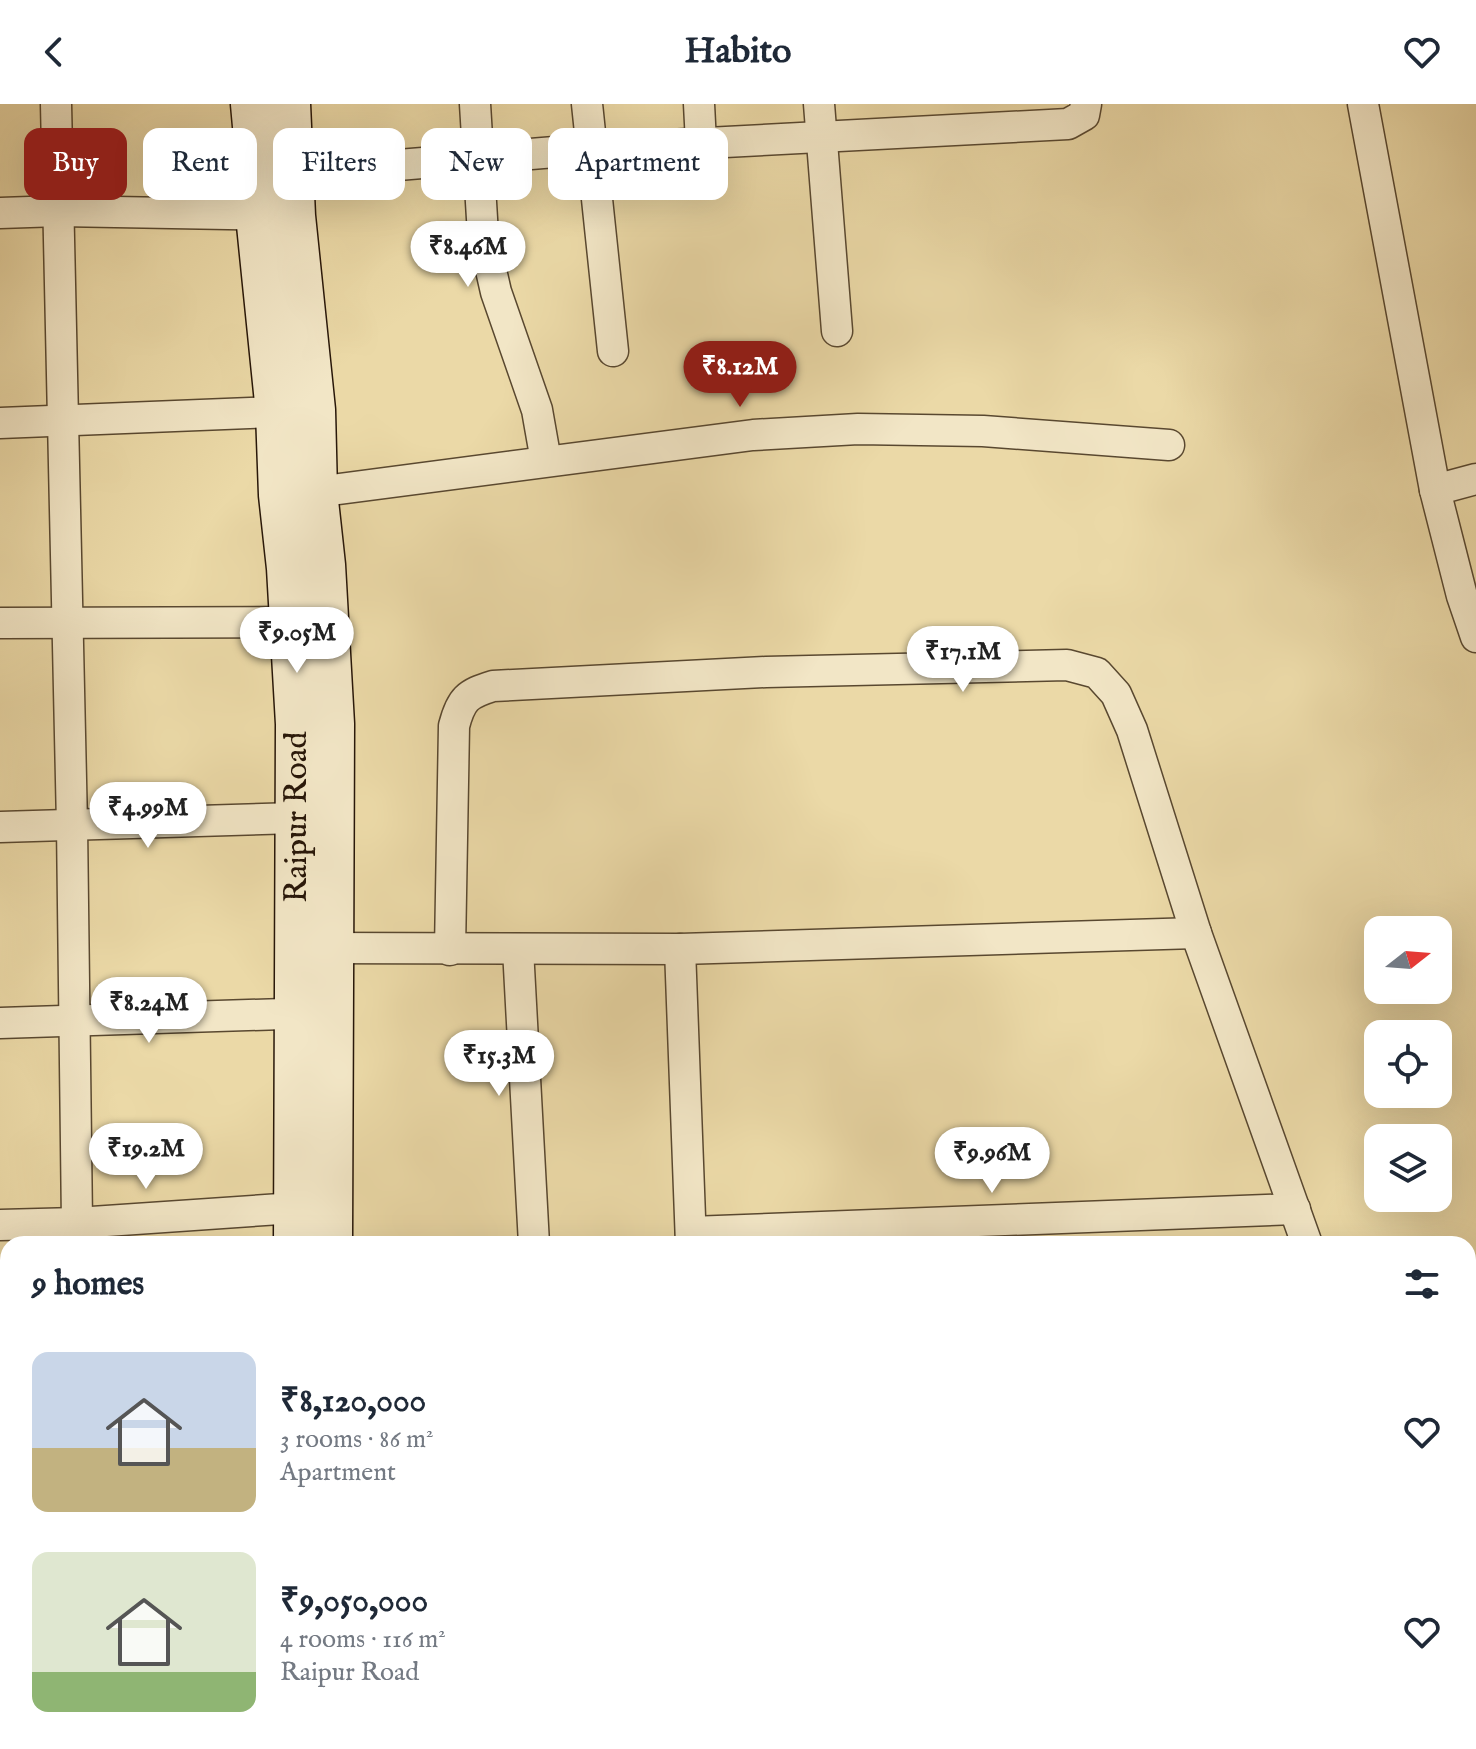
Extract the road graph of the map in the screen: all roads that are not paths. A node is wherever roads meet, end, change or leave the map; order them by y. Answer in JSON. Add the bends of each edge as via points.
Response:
{"nodes":[{"id":1,"x":56,"y":104,"type":"edge"},
{"id":2,"x":252,"y":104,"type":"edge"},
{"id":3,"x":289,"y":104,"type":"edge"},
{"id":4,"x":475,"y":104,"type":"edge"},
{"id":5,"x":587,"y":104,"type":"edge"},
{"id":6,"x":699,"y":104,"type":"edge"},
{"id":7,"x":819,"y":104,"type":"edge"},
{"id":8,"x":1086,"y":104,"type":"edge"},
{"id":9,"x":1363,"y":104,"type":"edge"},
{"id":10,"x":291,"y":128,"type":"edge"},
{"id":11,"x":477,"y":128,"type":"edge"},
{"id":12,"x":589,"y":128,"type":"edge"},
{"id":13,"x":700,"y":128,"type":"edge"},
{"id":14,"x":822,"y":137,"type":"junction"},
{"id":15,"x":728,"y":142,"type":"edge"},
{"id":16,"x":280,"y":200,"type":"edge"},
{"id":17,"x":481,"y":200,"type":"edge"},
{"id":18,"x":597,"y":200,"type":"edge"},
{"id":19,"x":59,"y":211,"type":"junction"},
{"id":20,"x":0,"y":213,"type":"edge"},
{"id":21,"x":276,"y":215,"type":"junction"},
{"id":22,"x":837,"y":331,"type":"dead end"},
{"id":23,"x":613,"y":351,"type":"dead end"},
{"id":24,"x":296,"y":411,"type":"junction"},
{"id":25,"x":64,"y":421,"type":"junction"},
{"id":26,"x":0,"y":423,"type":"edge"},
{"id":27,"x":1169,"y":445,"type":"dead end"},
{"id":28,"x":546,"y":461,"type":"junction"},
{"id":29,"x":1476,"y":479,"type":"edge"},
{"id":30,"x":1435,"y":490,"type":"junction"},
{"id":31,"x":316,"y":492,"type":"junction"},
{"id":32,"x":68,"y":621,"type":"junction"},
{"id":33,"x":308,"y":622,"type":"junction"},
{"id":34,"x":0,"y":623,"type":"edge"},
{"id":35,"x":1476,"y":637,"type":"edge"},
{"id":36,"x":295,"y":818,"type":"junction"},
{"id":37,"x":72,"y":825,"type":"junction"},
{"id":38,"x":0,"y":827,"type":"edge"},
{"id":39,"x":1196,"y":933,"type":"junction"},
{"id":40,"x":313,"y":948,"type":"junction"},
{"id":41,"x":518,"y":949,"type":"junction"},
{"id":42,"x":680,"y":949,"type":"junction"},
{"id":43,"x":450,"y":950,"type":"junction"},
{"id":44,"x":314,"y":1013,"type":"junction"},
{"id":45,"x":74,"y":1020,"type":"junction"},
{"id":46,"x":0,"y":1023,"type":"edge"},
{"id":47,"x":1295,"y":1209,"type":"junction"},
{"id":48,"x":77,"y":1223,"type":"junction"},
{"id":49,"x":0,"y":1225,"type":"edge"},
{"id":50,"x":295,"y":1226,"type":"edge"},
{"id":51,"x":330,"y":1236,"type":"edge"},
{"id":52,"x":534,"y":1236,"type":"edge"},
{"id":53,"x":691,"y":1236,"type":"edge"},
{"id":54,"x":855,"y":1236,"type":"edge"},
{"id":55,"x":1304,"y":1236,"type":"edge"}],
"edges":[{"from":1,"to":19,"type":"street"},
{"from":2,"to":21,"type":"main road","name":"Raipur Road","via":[[257,159]]},
{"from":3,"to":10,"type":"main road","name":"Raipur Road"},
{"from":4,"to":11,"type":"street"},
{"from":5,"to":12,"type":"street"},
{"from":6,"to":13,"type":"street"},
{"from":7,"to":14,"type":"street"},
{"from":8,"to":14,"type":"street","via":[[1084,115],[1068,124]]},
{"from":9,"to":30,"type":"street"},
{"from":14,"to":15,"type":"street"},
{"from":14,"to":22,"type":"street"},
{"from":16,"to":21,"type":"main road","name":"Raipur Road"},
{"from":17,"to":28,"type":"street","via":[[496,292],[537,410]]},
{"from":18,"to":23,"type":"street"},
{"from":19,"to":20,"type":"street"},
{"from":19,"to":21,"type":"street"},
{"from":19,"to":25,"type":"street"},
{"from":21,"to":24,"type":"main road","name":"Raipur Road"},
{"from":24,"to":25,"type":"street"},
{"from":24,"to":31,"type":"main road","name":"Raipur Road"},
{"from":24,"to":33,"type":"main road","name":"Raipur Road","via":[[280,495]]},
{"from":25,"to":26,"type":"street"},
{"from":25,"to":32,"type":"street"},
{"from":27,"to":28,"type":"street","via":[[983,431],[858,429],[753,435]]},
{"from":28,"to":31,"type":"street"},
{"from":29,"to":30,"type":"street"},
{"from":30,"to":35,"type":"street"},
{"from":31,"to":33,"type":"main road","name":"Raipur Road"},
{"from":32,"to":33,"type":"street"},
{"from":32,"to":34,"type":"street"},
{"from":32,"to":37,"type":"street"},
{"from":33,"to":36,"type":"main road","name":"Raipur Road","via":[[297,724]]},
{"from":33,"to":40,"type":"main road","name":"Raipur Road","via":[[333,724]]},
{"from":36,"to":37,"type":"street"},
{"from":36,"to":40,"type":"main road","name":"Raipur Road"},
{"from":37,"to":38,"type":"street"},
{"from":37,"to":45,"type":"street"},
{"from":39,"to":42,"type":"street"},
{"from":39,"to":43,"type":"street","via":[[1116,694],[1097,673],[1067,665],[766,672],[493,686],[472,693],[459,707],[454,726]]},
{"from":39,"to":47,"type":"street"},
{"from":40,"to":43,"type":"street"},
{"from":40,"to":44,"type":"main road","name":"Raipur Road"},
{"from":41,"to":42,"type":"street"},
{"from":41,"to":43,"type":"street"},
{"from":41,"to":52,"type":"street"},
{"from":42,"to":53,"type":"street"},
{"from":44,"to":45,"type":"street"},
{"from":44,"to":50,"type":"main road","name":"Raipur Road"},
{"from":44,"to":51,"type":"main road","name":"Raipur Road"},
{"from":45,"to":46,"type":"street"},
{"from":45,"to":48,"type":"street"},
{"from":47,"to":54,"type":"street"},
{"from":47,"to":55,"type":"street"},
{"from":48,"to":49,"type":"street"},
{"from":48,"to":50,"type":"street"}]}
